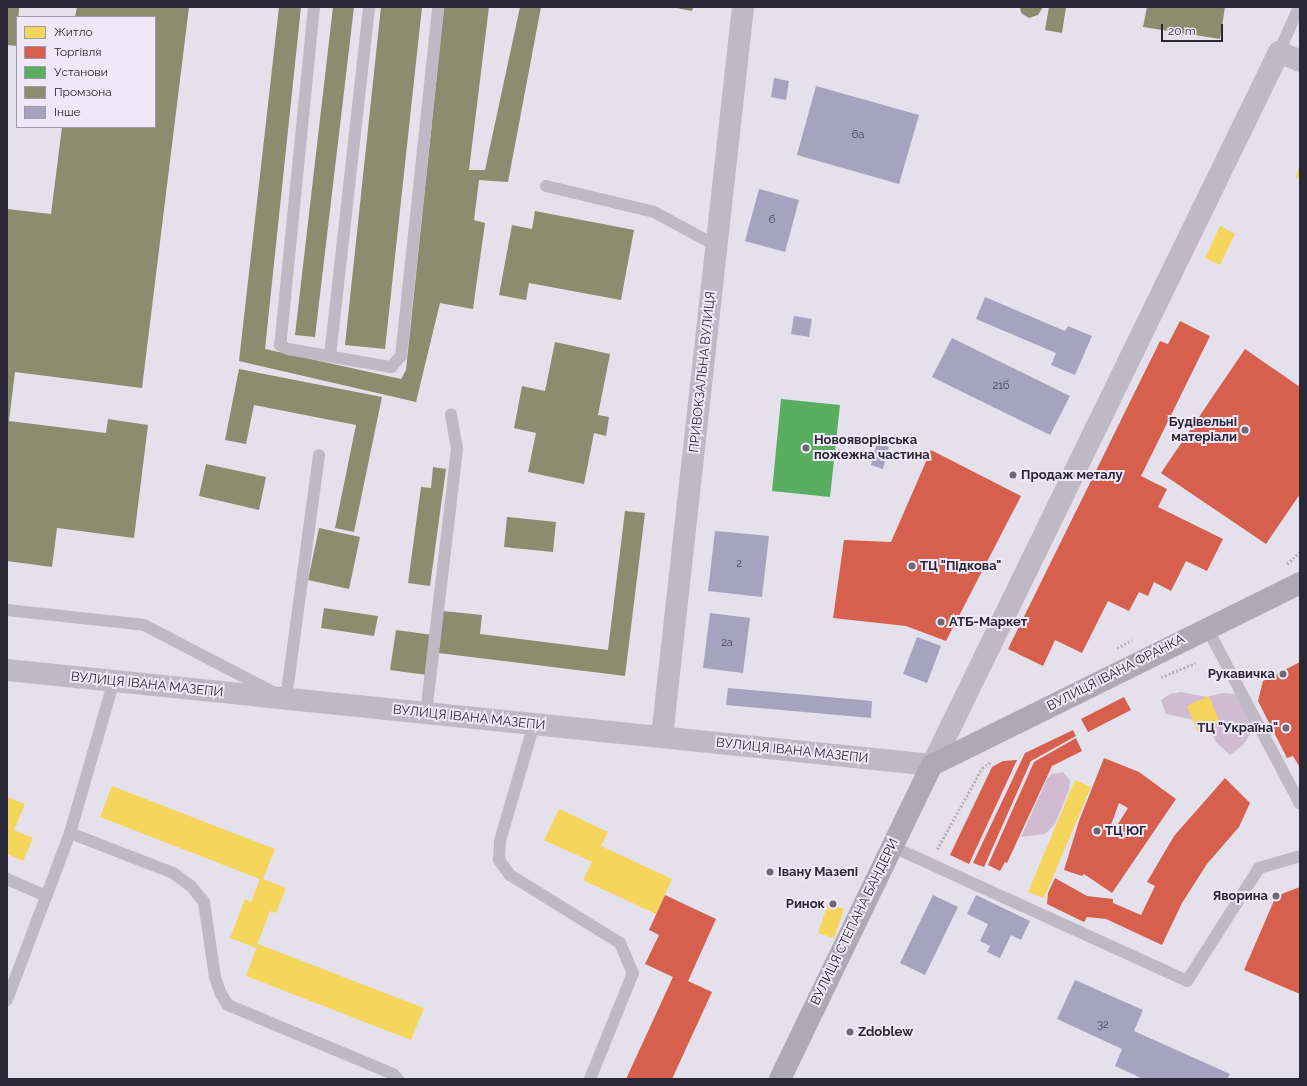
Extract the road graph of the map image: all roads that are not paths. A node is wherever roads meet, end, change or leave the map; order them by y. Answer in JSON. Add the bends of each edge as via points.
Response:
{"nodes":[{"id":1,"x":314,"y":7,"type":"edge"},
{"id":2,"x":369,"y":7,"type":"edge"},
{"id":3,"x":438,"y":7,"type":"edge"},
{"id":4,"x":743,"y":7,"type":"edge"},
{"id":5,"x":1299,"y":7,"type":"edge"},
{"id":6,"x":1279,"y":52,"type":"junction"},
{"id":7,"x":1300,"y":61,"type":"edge"},
{"id":8,"x":546,"y":186,"type":"dead end"},
{"id":9,"x":717,"y":246,"type":"junction"},
{"id":10,"x":330,"y":356,"type":"junction"},
{"id":11,"x":451,"y":415,"type":"dead end"},
{"id":12,"x":319,"y":455,"type":"dead end"},
{"id":13,"x":1300,"y":582,"type":"edge"},
{"id":14,"x":7,"y":610,"type":"edge"},
{"id":15,"x":1206,"y":628,"type":"junction"},
{"id":16,"x":7,"y":670,"type":"edge"},
{"id":17,"x":114,"y":681,"type":"junction"},
{"id":18,"x":286,"y":699,"type":"junction"},
{"id":19,"x":426,"y":713,"type":"junction"},
{"id":20,"x":534,"y":724,"type":"junction"},
{"id":21,"x":662,"y":737,"type":"junction"},
{"id":22,"x":932,"y":765,"type":"junction"},
{"id":23,"x":1300,"y":804,"type":"edge"},
{"id":24,"x":70,"y":833,"type":"junction"},
{"id":25,"x":891,"y":846,"type":"junction"},
{"id":26,"x":1300,"y":856,"type":"edge"},
{"id":27,"x":7,"y":879,"type":"edge"},
{"id":28,"x":46,"y":896,"type":"junction"},
{"id":29,"x":7,"y":1000,"type":"edge"},
{"id":30,"x":398,"y":1079,"type":"edge"},
{"id":31,"x":590,"y":1079,"type":"edge"},
{"id":32,"x":780,"y":1079,"type":"edge"}],
"edges":[{"from":1,"to":10,"type":"lane","via":[[280,345],[288,349]]},
{"from":2,"to":10,"type":"lane"},
{"from":3,"to":10,"type":"lane","via":[[401,356],[391,367]]},
{"from":4,"to":9,"type":"street","name":"ПРИВОКЗАЛЬНА ВУЛИЦЯ"},
{"from":5,"to":6,"type":"lane"},
{"from":6,"to":7,"type":"street"},
{"from":6,"to":22,"type":"street"},
{"from":8,"to":9,"type":"lane","via":[[654,212]]},
{"from":9,"to":21,"type":"street","name":"ПРИВОКЗАЛЬНА ВУЛИЦЯ"},
{"from":11,"to":19,"type":"lane","via":[[457,448]]},
{"from":12,"to":18,"type":"lane"},
{"from":13,"to":15,"type":"street","name":"ВУЛИЦЯ ІВАНА ФРАНКА"},
{"from":14,"to":18,"type":"lane","via":[[144,626]]},
{"from":15,"to":22,"type":"street","name":"ВУЛИЦЯ ІВАНА ФРАНКА"},
{"from":15,"to":23,"type":"lane"},
{"from":16,"to":17,"type":"street","name":"ВУЛИЦЯ ІВАНА МАЗЕПИ"},
{"from":17,"to":18,"type":"street","name":"ВУЛИЦЯ ІВАНА МАЗЕПИ"},
{"from":17,"to":24,"type":"lane"},
{"from":18,"to":19,"type":"street","name":"ВУЛИЦЯ ІВАНА МАЗЕПИ"},
{"from":19,"to":20,"type":"street","name":"ВУЛИЦЯ ІВАНА МАЗЕПИ"},
{"from":20,"to":21,"type":"street","name":"ВУЛИЦЯ ІВАНА МАЗЕПИ"},
{"from":20,"to":31,"type":"lane","via":[[500,841],[499,860],[510,875],[620,943],[633,973]]},
{"from":21,"to":22,"type":"street","name":"ВУЛИЦЯ ІВАНА МАЗЕПИ"},
{"from":22,"to":25,"type":"street","name":"ВУЛИЦЯ СТЕПАНА БАНДЕРИ"},
{"from":24,"to":28,"type":"lane"},
{"from":24,"to":30,"type":"lane","via":[[173,873],[191,886],[204,902],[215,977],[220,994],[228,1005],[393,1074]]},
{"from":25,"to":26,"type":"lane","via":[[1187,981],[1259,868]]},
{"from":25,"to":32,"type":"street","name":"ВУЛИЦЯ СТЕПАНА БАНДЕРИ"},
{"from":27,"to":28,"type":"lane"},
{"from":28,"to":29,"type":"lane"}]}
